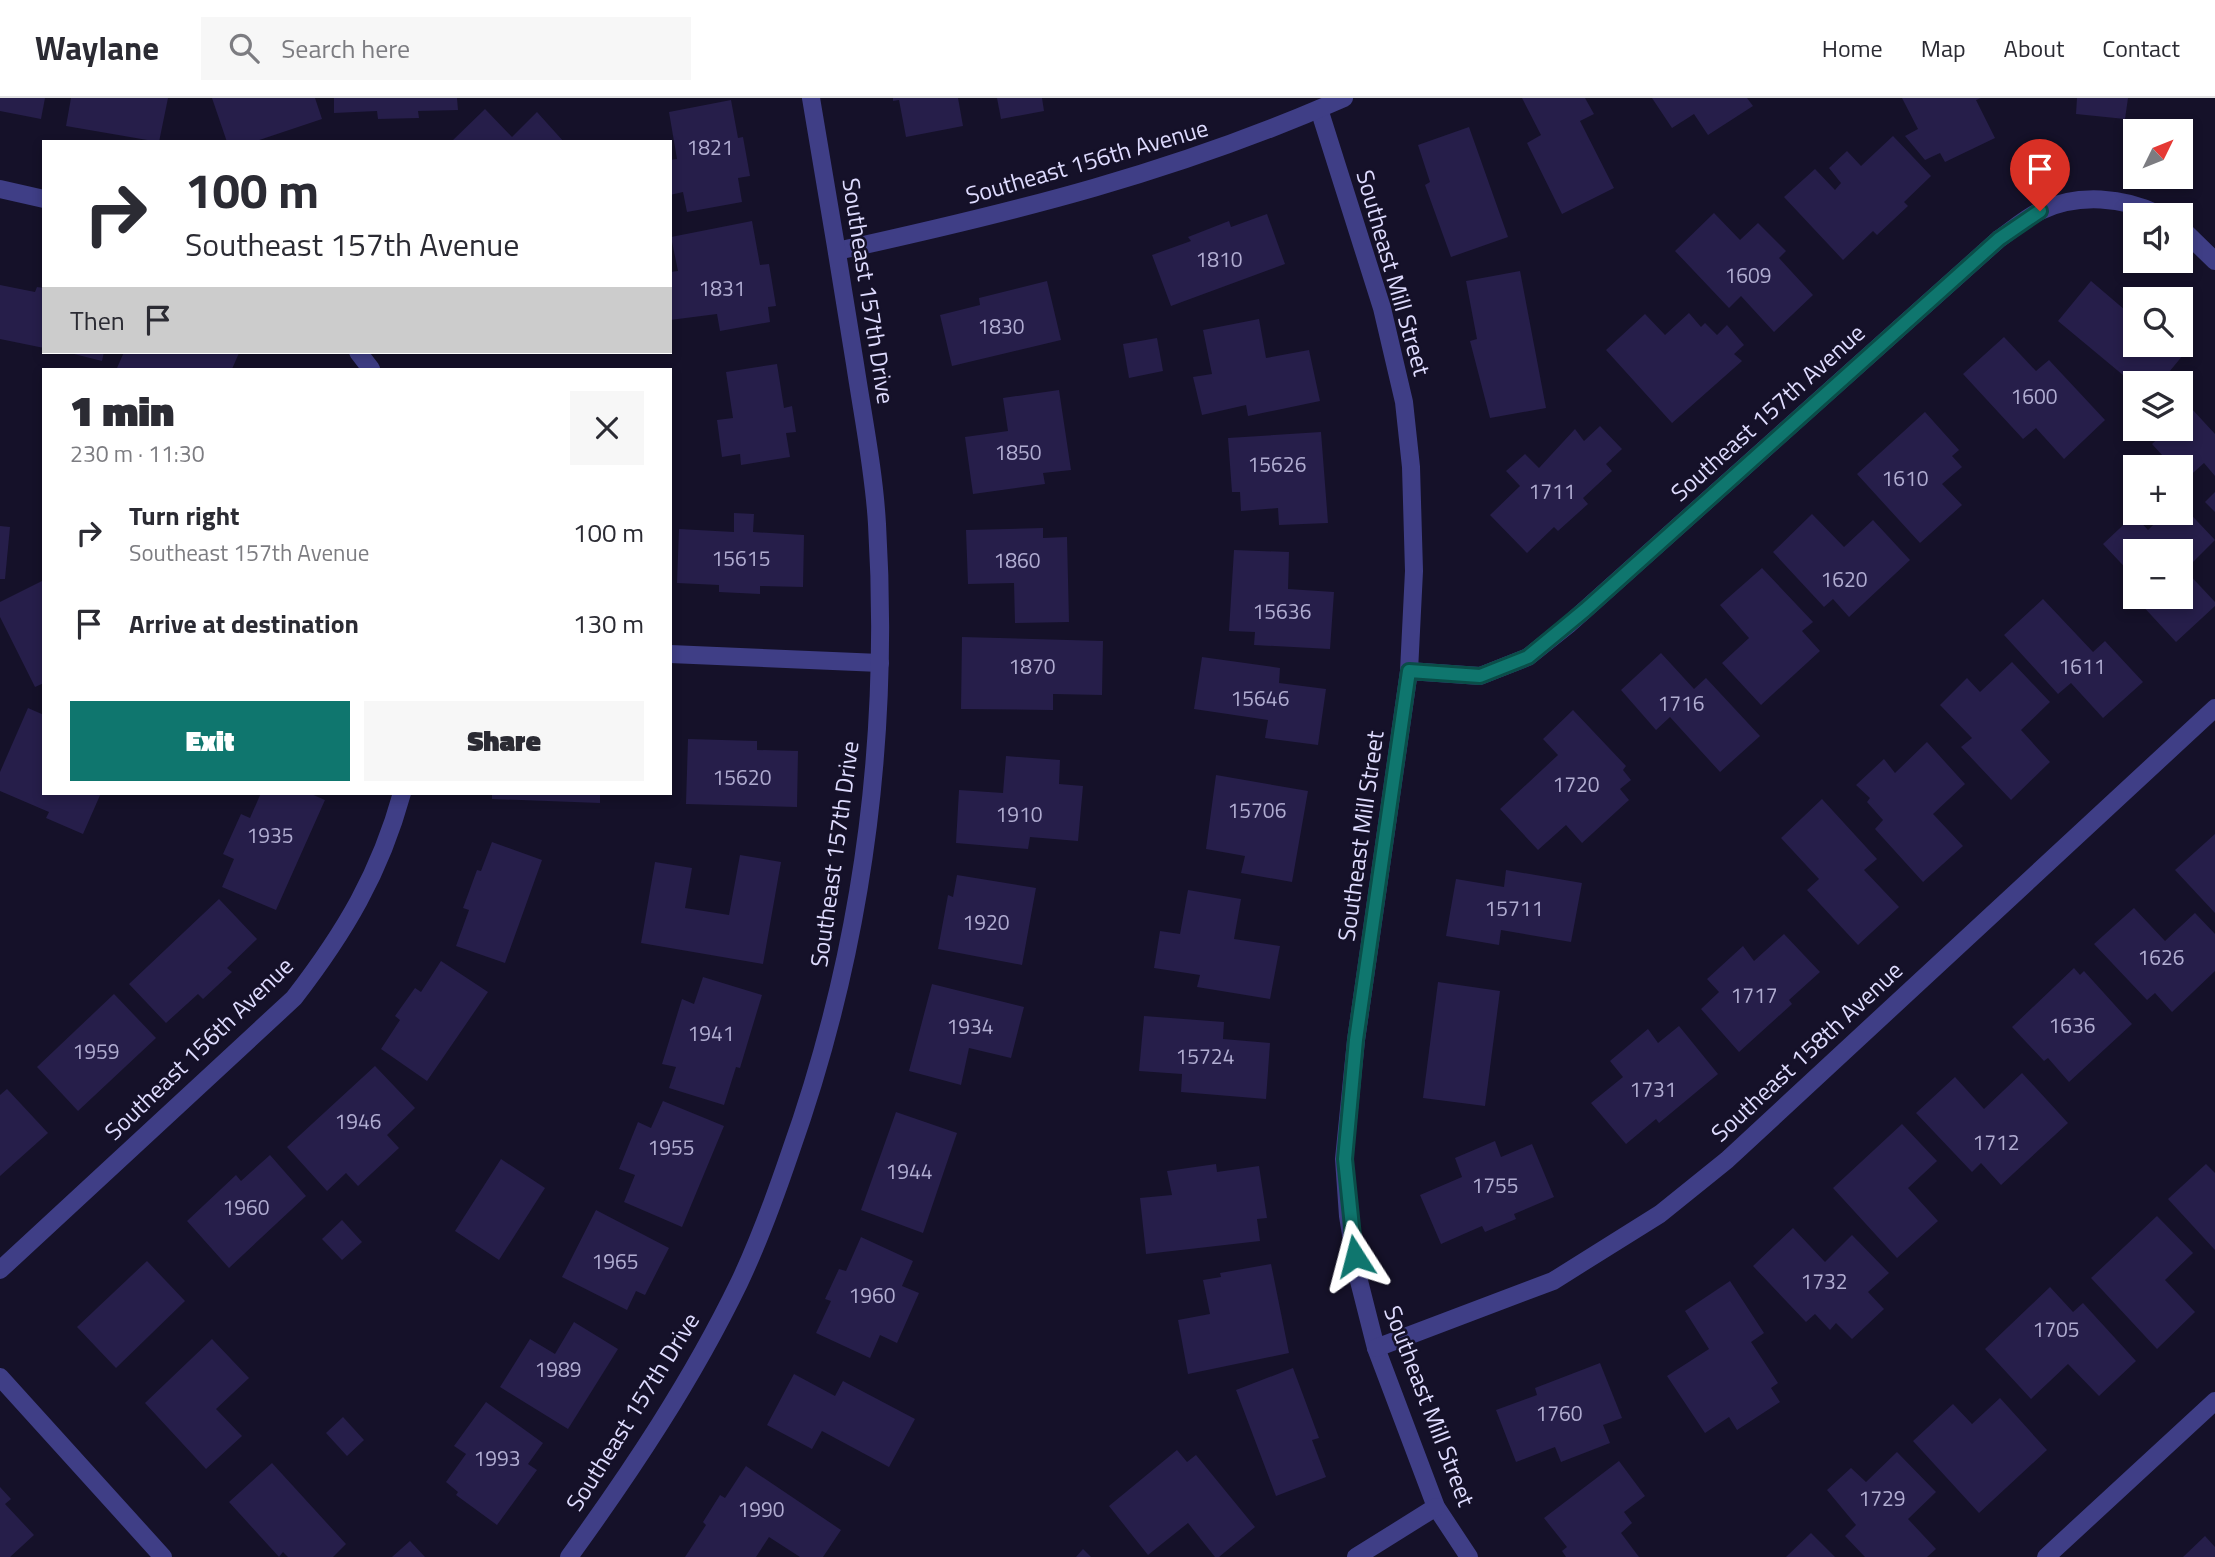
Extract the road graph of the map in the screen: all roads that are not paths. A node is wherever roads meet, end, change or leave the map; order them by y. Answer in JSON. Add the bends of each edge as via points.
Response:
{"nodes":[{"id":1,"x":811,"y":98,"type":"edge"},
{"id":2,"x":1344,"y":98,"type":"edge"},
{"id":3,"x":1318,"y":110,"type":"junction"},
{"id":4,"x":0,"y":189,"type":"edge"},
{"id":5,"x":42,"y":199,"type":"edge"},
{"id":6,"x":2137,"y":203,"type":"edge"},
{"id":7,"x":2193,"y":240,"type":"edge"},
{"id":8,"x":837,"y":251,"type":"junction"},
{"id":9,"x":2215,"y":261,"type":"edge"},
{"id":10,"x":360,"y":354,"type":"edge"},
{"id":11,"x":370,"y":368,"type":"edge"},
{"id":12,"x":672,"y":654,"type":"edge"},
{"id":13,"x":880,"y":663,"type":"junction"},
{"id":14,"x":1409,"y":671,"type":"junction"},
{"id":15,"x":2215,"y":708,"type":"edge"},
{"id":16,"x":401,"y":795,"type":"edge"},
{"id":17,"x":0,"y":1270,"type":"edge"},
{"id":18,"x":1376,"y":1348,"type":"junction"},
{"id":19,"x":0,"y":1377,"type":"edge"},
{"id":20,"x":2215,"y":1401,"type":"edge"},
{"id":21,"x":1436,"y":1507,"type":"junction"},
{"id":22,"x":163,"y":1557,"type":"edge"},
{"id":23,"x":569,"y":1557,"type":"edge"},
{"id":24,"x":1356,"y":1557,"type":"edge"},
{"id":25,"x":1469,"y":1557,"type":"edge"},
{"id":26,"x":2046,"y":1557,"type":"edge"}],
"edges":[{"from":1,"to":8,"type":"street","name":"Southeast 157th Drive"},
{"from":2,"to":3,"type":"street","name":"Southeast 156th Avenue"},
{"from":3,"to":8,"type":"street","name":"Southeast 156th Avenue","via":[[1221,149],[1080,194]]},
{"from":3,"to":14,"type":"street","name":"Southeast Mill Street","via":[[1382,308],[1405,402],[1414,571]]},
{"from":4,"to":5,"type":"street"},
{"from":6,"to":14,"type":"street","name":"Southeast 157th Avenue","via":[[2088,199],[2040,211],[1999,239],[1528,657],[1480,676]]},
{"from":7,"to":9,"type":"street"},
{"from":8,"to":13,"type":"street","name":"Southeast 157th Drive","via":[[877,520]]},
{"from":10,"to":11,"type":"street"},
{"from":12,"to":13,"type":"street"},
{"from":13,"to":23,"type":"street","name":"Southeast 157th Drive","via":[[872,799],[859,888],[835,1006],[797,1133],[740,1281],[694,1371]]},
{"from":14,"to":18,"type":"street","name":"Southeast Mill Street","via":[[1356,1040],[1345,1159],[1358,1277]]},
{"from":15,"to":18,"type":"street","name":"Southeast 158th Avenue","via":[[1727,1160],[1660,1214],[1553,1281]]},
{"from":16,"to":17,"type":"street","name":"Southeast 156th Avenue","via":[[388,843],[361,899],[333,948],[294,998]]},
{"from":18,"to":21,"type":"street","name":"Southeast Mill Street"},
{"from":19,"to":22,"type":"street"},
{"from":20,"to":26,"type":"street"},
{"from":21,"to":24,"type":"street"},
{"from":21,"to":25,"type":"street","name":"Southeast Mill Street"}]}
